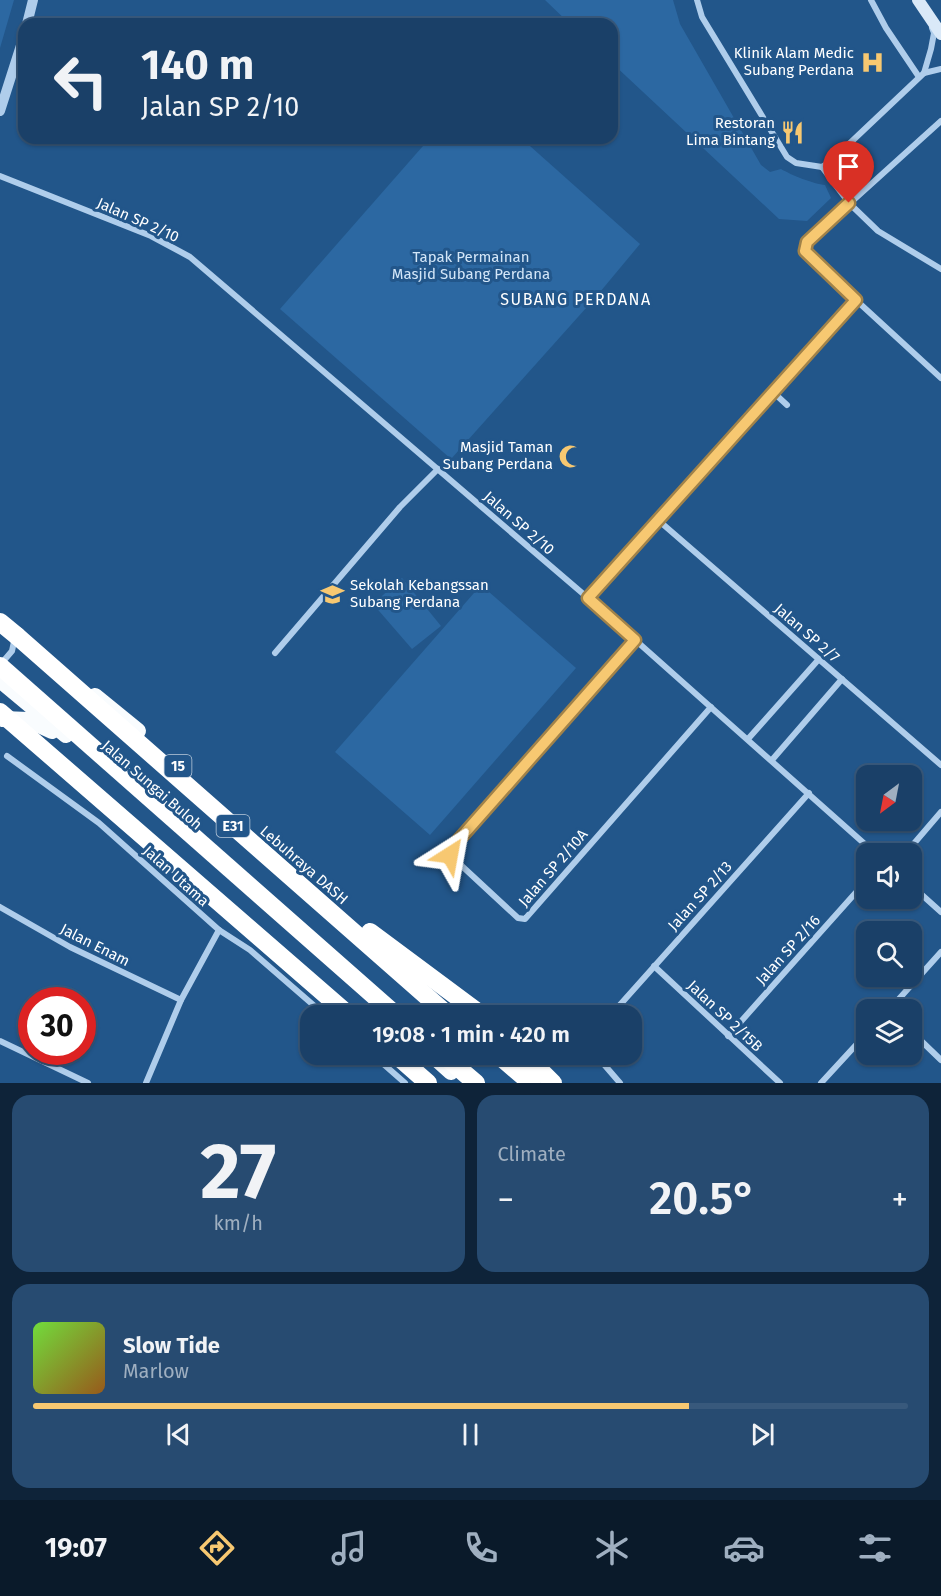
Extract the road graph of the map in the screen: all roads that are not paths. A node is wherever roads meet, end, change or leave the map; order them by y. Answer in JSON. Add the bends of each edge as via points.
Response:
{"nodes":[{"id":1,"x":33,"y":0,"type":"edge"},
{"id":2,"x":697,"y":0,"type":"edge"},
{"id":3,"x":871,"y":0,"type":"edge"},
{"id":4,"x":918,"y":0,"type":"edge"},
{"id":5,"x":927,"y":15,"type":"junction"},
{"id":6,"x":28,"y":18,"type":"edge"},
{"id":7,"x":941,"y":34,"type":"edge"},
{"id":8,"x":18,"y":55,"type":"edge"},
{"id":9,"x":941,"y":69,"type":"edge"},
{"id":10,"x":922,"y":75,"type":"junction"},
{"id":11,"x":0,"y":111,"type":"edge"},
{"id":12,"x":941,"y":121,"type":"edge"},
{"id":13,"x":822,"y":167,"type":"junction"},
{"id":14,"x":0,"y":176,"type":"edge"},
{"id":15,"x":849,"y":203,"type":"junction"},
{"id":16,"x":941,"y":269,"type":"edge"},
{"id":17,"x":856,"y":300,"type":"junction"},
{"id":18,"x":941,"y":378,"type":"edge"},
{"id":19,"x":774,"y":393,"type":"junction"},
{"id":20,"x":787,"y":405,"type":"dead end"},
{"id":21,"x":438,"y":469,"type":"junction"},
{"id":22,"x":658,"y":520,"type":"junction"},
{"id":23,"x":588,"y":598,"type":"junction"},
{"id":24,"x":0,"y":611,"type":"edge"},
{"id":25,"x":0,"y":617,"type":"edge"},
{"id":26,"x":8,"y":629,"type":"edge"},
{"id":27,"x":635,"y":640,"type":"junction"},
{"id":28,"x":275,"y":653,"type":"dead end"},
{"id":29,"x":819,"y":659,"type":"junction"},
{"id":30,"x":0,"y":665,"type":"edge"},
{"id":31,"x":842,"y":679,"type":"junction"},
{"id":32,"x":0,"y":680,"type":"edge"},
{"id":33,"x":711,"y":707,"type":"junction"},
{"id":34,"x":115,"y":710,"type":"junction"},
{"id":35,"x":0,"y":712,"type":"edge"},
{"id":36,"x":0,"y":719,"type":"edge"},
{"id":37,"x":748,"y":739,"type":"junction"},
{"id":38,"x":72,"y":741,"type":"junction"},
{"id":39,"x":7,"y":756,"type":"dead end"},
{"id":40,"x":772,"y":760,"type":"junction"},
{"id":41,"x":941,"y":765,"type":"edge"},
{"id":42,"x":809,"y":793,"type":"junction"},
{"id":43,"x":941,"y":812,"type":"edge"},
{"id":44,"x":864,"y":843,"type":"edge"},
{"id":45,"x":914,"y":843,"type":"edge"},
{"id":46,"x":856,"y":892,"type":"edge"},
{"id":47,"x":922,"y":895,"type":"edge"},
{"id":48,"x":334,"y":906,"type":"junction"},
{"id":49,"x":0,"y":907,"type":"edge"},
{"id":50,"x":941,"y":912,"type":"edge"},
{"id":51,"x":219,"y":930,"type":"junction"},
{"id":52,"x":941,"y":952,"type":"edge"},
{"id":53,"x":654,"y":966,"type":"junction"},
{"id":54,"x":899,"y":999,"type":"edge"},
{"id":55,"x":181,"y":1000,"type":"junction"},
{"id":56,"x":313,"y":1005,"type":"edge"},
{"id":57,"x":337,"y":1005,"type":"edge"},
{"id":58,"x":375,"y":1005,"type":"edge"},
{"id":59,"x":385,"y":1005,"type":"edge"},
{"id":60,"x":436,"y":1005,"type":"edge"},
{"id":61,"x":447,"y":1005,"type":"edge"},
{"id":62,"x":468,"y":1005,"type":"edge"},
{"id":63,"x":620,"y":1005,"type":"edge"},
{"id":64,"x":728,"y":1036,"type":"junction"},
{"id":65,"x":0,"y":1041,"type":"edge"},
{"id":66,"x":922,"y":1042,"type":"edge"},
{"id":67,"x":856,"y":1045,"type":"edge"},
{"id":68,"x":941,"y":1060,"type":"edge"},
{"id":69,"x":385,"y":1065,"type":"edge"},
{"id":70,"x":408,"y":1065,"type":"edge"},
{"id":71,"x":443,"y":1065,"type":"edge"},
{"id":72,"x":455,"y":1065,"type":"edge"},
{"id":73,"x":511,"y":1065,"type":"edge"},
{"id":74,"x":535,"y":1065,"type":"edge"},
{"id":75,"x":604,"y":1065,"type":"edge"},
{"id":76,"x":88,"y":1083,"type":"edge"},
{"id":77,"x":146,"y":1083,"type":"edge"},
{"id":78,"x":405,"y":1083,"type":"edge"},
{"id":79,"x":428,"y":1083,"type":"edge"},
{"id":80,"x":463,"y":1083,"type":"edge"},
{"id":81,"x":476,"y":1083,"type":"edge"},
{"id":82,"x":531,"y":1083,"type":"edge"},
{"id":83,"x":553,"y":1083,"type":"edge"},
{"id":84,"x":620,"y":1083,"type":"edge"},
{"id":85,"x":780,"y":1083,"type":"edge"},
{"id":86,"x":821,"y":1083,"type":"edge"}],
"edges":[{"from":1,"to":6,"type":"street"},
{"from":2,"to":13,"type":"street","via":[[702,17],[787,157],[796,163]]},
{"from":3,"to":10,"type":"street","via":[[886,28]]},
{"from":4,"to":5,"type":"main road"},
{"from":5,"to":7,"type":"main road"},
{"from":5,"to":10,"type":"street","via":[[934,33]]},
{"from":8,"to":11,"type":"street"},
{"from":9,"to":10,"type":"street"},
{"from":10,"to":13,"type":"street"},
{"from":12,"to":15,"type":"street"},
{"from":13,"to":15,"type":"street"},
{"from":14,"to":21,"type":"street","name":"Jalan SP 2/10","via":[[151,236],[190,257]]},
{"from":15,"to":16,"type":"street","via":[[878,231]]},
{"from":15,"to":17,"type":"street","via":[[807,242],[805,251]]},
{"from":17,"to":18,"type":"street"},
{"from":17,"to":19,"type":"street"},
{"from":19,"to":20,"type":"street"},
{"from":19,"to":22,"type":"street"},
{"from":21,"to":23,"type":"street","name":"Jalan SP 2/10"},
{"from":21,"to":28,"type":"street","via":[[400,507]]},
{"from":22,"to":23,"type":"street"},
{"from":22,"to":29,"type":"street","name":"Jalan SP 2/7"},
{"from":23,"to":27,"type":"street","name":"Jalan SP 2/10"},
{"from":24,"to":34,"type":"highway","name":"Jalan Sungai Buloh","number":"15"},
{"from":25,"to":26,"type":"highway","name":"Jalan Sungai Buloh","number":"15"},
{"from":26,"to":30,"type":"street","via":[[12,651]]},
{"from":26,"to":34,"type":"highway","name":"Jalan Sungai Buloh","number":"15"},
{"from":26,"to":60,"type":"highway","name":"Lebuhraya DASH","number":"E31","bridge":true},
{"from":27,"to":33,"type":"street","name":"Jalan SP 2/10"},
{"from":27,"to":33,"type":"street","name":"Jalan SP 2/10A","via":[[449,851],[518,918],[525,919]]},
{"from":29,"to":31,"type":"street","name":"Jalan SP 2/7"},
{"from":29,"to":37,"type":"street"},
{"from":30,"to":59,"type":"highway","number":"E31"},
{"from":31,"to":40,"type":"street"},
{"from":31,"to":41,"type":"street","name":"Jalan SP 2/7"},
{"from":32,"to":38,"type":"highway","name":"Jalan Sungai Buloh"},
{"from":33,"to":37,"type":"street","name":"Jalan SP 2/10"},
{"from":34,"to":48,"type":"highway","name":"Jalan Sungai Buloh","number":"15"},
{"from":35,"to":57,"type":"highway","bridge":true},
{"from":36,"to":38,"type":"highway","via":[[28,720]]},
{"from":37,"to":40,"type":"street","name":"Jalan SP 2/10"},
{"from":38,"to":58,"type":"highway","name":"Jalan Sungai Buloh"},
{"from":39,"to":51,"type":"street","name":"Jalan Utama","via":[[99,822]]},
{"from":40,"to":42,"type":"street","name":"Jalan SP 2/10"},
{"from":42,"to":44,"type":"street","name":"Jalan SP 2/10"},
{"from":42,"to":53,"type":"street","name":"Jalan SP 2/13"},
{"from":43,"to":45,"type":"street"},
{"from":46,"to":64,"type":"street","name":"Jalan SP 2/16"},
{"from":47,"to":50,"type":"street"},
{"from":48,"to":61,"type":"highway","name":"Jalan Sungai Buloh","number":"15"},
{"from":48,"to":62,"type":"highway"},
{"from":49,"to":55,"type":"street","name":"Jalan Enam","via":[[70,947]]},
{"from":51,"to":55,"type":"street"},
{"from":51,"to":56,"type":"street","name":"Jalan Utama","via":[[250,950]]},
{"from":52,"to":54,"type":"street"},
{"from":53,"to":63,"type":"street","name":"Jalan SP 2/13"},
{"from":53,"to":64,"type":"street","name":"Jalan SP 2/15B"},
{"from":55,"to":77,"type":"street"},
{"from":64,"to":85,"type":"street","name":"Jalan SP 2/15B"},
{"from":65,"to":76,"type":"street"},
{"from":66,"to":68,"type":"street"},
{"from":67,"to":86,"type":"street"},
{"from":69,"to":78,"type":"street"},
{"from":70,"to":79,"type":"highway"},
{"from":71,"to":80,"type":"highway"},
{"from":72,"to":81,"type":"highway"},
{"from":73,"to":82,"type":"highway","bridge":true},
{"from":74,"to":83,"type":"highway"},
{"from":75,"to":84,"type":"street"}]}
